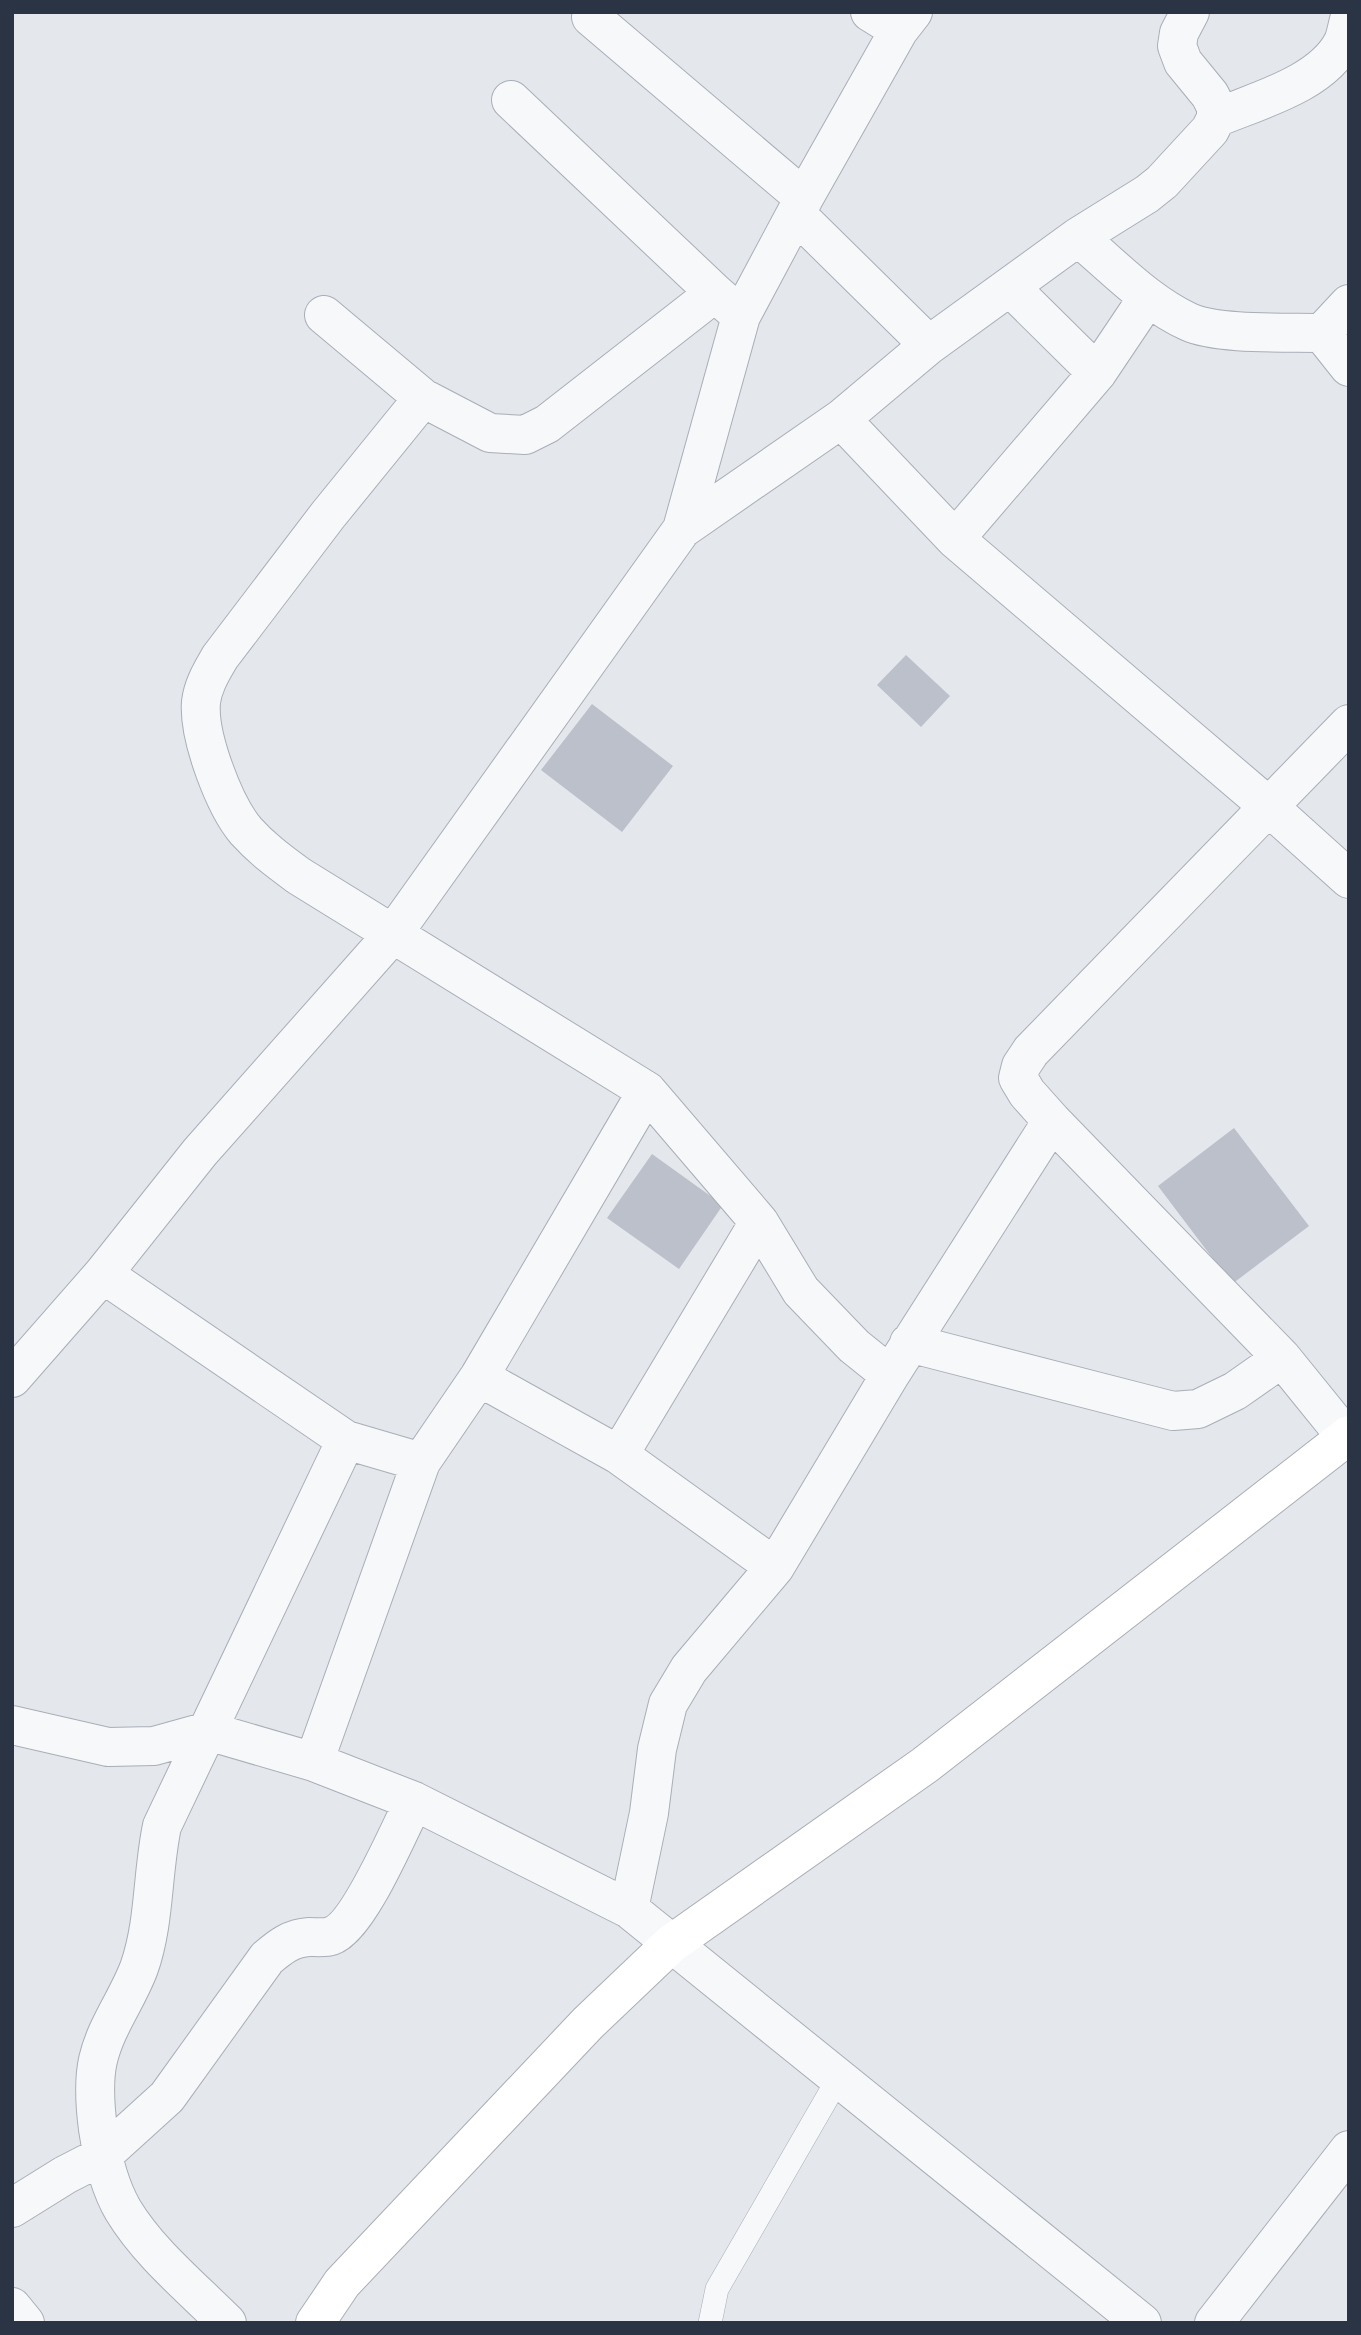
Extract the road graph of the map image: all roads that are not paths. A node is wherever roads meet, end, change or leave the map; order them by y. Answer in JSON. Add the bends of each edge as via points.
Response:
{"nodes":[{"id":1,"x":1190,"y":12,"type":"edge"},
{"id":2,"x":592,"y":17,"type":"dead end"},
{"id":3,"x":894,"y":18,"type":"edge"},
{"id":4,"x":1349,"y":20,"type":"edge"},
{"id":5,"x":511,"y":100,"type":"dead end"},
{"id":6,"x":1216,"y":118,"type":"junction"},
{"id":7,"x":800,"y":206,"type":"junction"},
{"id":8,"x":1078,"y":237,"type":"junction"},
{"id":9,"x":1010,"y":287,"type":"junction"},
{"id":10,"x":1147,"y":297,"type":"junction"},
{"id":11,"x":1349,"y":303,"type":"edge"},
{"id":12,"x":728,"y":304,"type":"junction"},
{"id":13,"x":324,"y":316,"type":"dead end"},
{"id":14,"x":1322,"y":333,"type":"junction"},
{"id":15,"x":929,"y":345,"type":"junction"},
{"id":16,"x":1349,"y":367,"type":"edge"},
{"id":17,"x":1097,"y":373,"type":"junction"},
{"id":18,"x":423,"y":398,"type":"junction"},
{"id":19,"x":841,"y":419,"type":"junction"},
{"id":20,"x":682,"y":528,"type":"junction"},
{"id":21,"x":955,"y":538,"type":"junction"},
{"id":22,"x":1349,"y":723,"type":"edge"},
{"id":23,"x":1268,"y":806,"type":"junction"},
{"id":24,"x":1349,"y":879,"type":"edge"},
{"id":25,"x":393,"y":934,"type":"junction"},
{"id":26,"x":647,"y":1091,"type":"junction"},
{"id":27,"x":1052,"y":1121,"type":"junction"},
{"id":28,"x":759,"y":1222,"type":"junction"},
{"id":29,"x":103,"y":1274,"type":"junction"},
{"id":30,"x":1282,"y":1358,"type":"junction"},
{"id":31,"x":900,"y":1359,"type":"junction"},
{"id":32,"x":479,"y":1377,"type":"junction"},
{"id":33,"x":12,"y":1378,"type":"edge"},
{"id":34,"x":1348,"y":1436,"type":"edge"},
{"id":35,"x":346,"y":1440,"type":"junction"},
{"id":36,"x":619,"y":1455,"type":"junction"},
{"id":37,"x":421,"y":1462,"type":"junction"},
{"id":38,"x":775,"y":1567,"type":"junction"},
{"id":39,"x":12,"y":1725,"type":"edge"},
{"id":40,"x":208,"y":1731,"type":"junction"},
{"id":41,"x":314,"y":1762,"type":"junction"},
{"id":42,"x":414,"y":1801,"type":"junction"},
{"id":43,"x":629,"y":1909,"type":"junction"},
{"id":44,"x":670,"y":1944,"type":"junction"},
{"id":45,"x":838,"y":2078,"type":"junction"},
{"id":46,"x":1349,"y":2150,"type":"edge"},
{"id":47,"x":84,"y":2165,"type":"junction"},
{"id":48,"x":12,"y":2208,"type":"edge"},
{"id":49,"x":12,"y":2307,"type":"edge"},
{"id":50,"x":25,"y":2323,"type":"edge"},
{"id":51,"x":227,"y":2323,"type":"edge"},
{"id":52,"x":315,"y":2323,"type":"edge"},
{"id":53,"x":709,"y":2323,"type":"edge"},
{"id":54,"x":1142,"y":2323,"type":"edge"},
{"id":55,"x":1214,"y":2323,"type":"edge"}],
"edges":[{"from":1,"to":6,"type":"street","via":[[1177,46],[1183,62],[1210,95]]},
{"from":2,"to":7,"type":"street"},
{"from":3,"to":7,"type":"street"},
{"from":4,"to":6,"type":"street","via":[[1342,42],[1314,74]]},
{"from":5,"to":12,"type":"street"},
{"from":6,"to":8,"type":"street","via":[[1162,182]]},
{"from":7,"to":12,"type":"street"},
{"from":7,"to":15,"type":"street"},
{"from":8,"to":9,"type":"street"},
{"from":8,"to":10,"type":"street"},
{"from":9,"to":15,"type":"street"},
{"from":9,"to":17,"type":"street"},
{"from":10,"to":14,"type":"street","via":[[1190,323],[1228,330]]},
{"from":10,"to":17,"type":"street"},
{"from":11,"to":14,"type":"street"},
{"from":12,"to":18,"type":"street","via":[[547,425],[525,435],[490,433]]},
{"from":12,"to":20,"type":"street"},
{"from":13,"to":18,"type":"street"},
{"from":14,"to":16,"type":"street"},
{"from":15,"to":19,"type":"street"},
{"from":17,"to":21,"type":"street"},
{"from":18,"to":25,"type":"street","via":[[220,657],[201,700],[208,749],[230,809],[245,830],[299,876]]},
{"from":19,"to":20,"type":"street"},
{"from":19,"to":21,"type":"street"},
{"from":20,"to":25,"type":"street"},
{"from":21,"to":23,"type":"street"},
{"from":22,"to":23,"type":"street"},
{"from":23,"to":24,"type":"street"},
{"from":23,"to":27,"type":"street","via":[[1031,1051],[1018,1078]]},
{"from":25,"to":26,"type":"street"},
{"from":25,"to":29,"type":"street","via":[[200,1152]]},
{"from":26,"to":28,"type":"street"},
{"from":26,"to":32,"type":"street"},
{"from":27,"to":30,"type":"street"},
{"from":27,"to":31,"type":"street"},
{"from":28,"to":31,"type":"street","via":[[801,1291],[846,1338]]},
{"from":28,"to":36,"type":"street"},
{"from":29,"to":33,"type":"street"},
{"from":29,"to":35,"type":"street"},
{"from":30,"to":31,"type":"street","via":[[1235,1391],[1198,1409],[1173,1411]]},
{"from":30,"to":34,"type":"street"},
{"from":31,"to":38,"type":"street"},
{"from":32,"to":36,"type":"street"},
{"from":32,"to":37,"type":"street"},
{"from":34,"to":44,"type":"street","via":[[925,1765]]},
{"from":35,"to":37,"type":"street"},
{"from":35,"to":40,"type":"street"},
{"from":36,"to":38,"type":"street"},
{"from":37,"to":41,"type":"street"},
{"from":38,"to":43,"type":"street","via":[[689,1669],[668,1704]]},
{"from":39,"to":40,"type":"street","via":[[108,1747],[154,1746]]},
{"from":40,"to":41,"type":"street"},
{"from":40,"to":47,"type":"street","via":[[162,1826],[139,1968],[98,2061]]},
{"from":41,"to":42,"type":"street"},
{"from":42,"to":43,"type":"street"},
{"from":42,"to":47,"type":"street","via":[[359,1909],[344,1928],[331,1936],[285,1942],[267,1958],[167,2097]]},
{"from":43,"to":44,"type":"street"},
{"from":44,"to":45,"type":"street"},
{"from":44,"to":52,"type":"street","via":[[342,2283]]},
{"from":45,"to":53,"type":"lane","via":[[717,2289]]},
{"from":45,"to":54,"type":"street"},
{"from":46,"to":55,"type":"street"},
{"from":47,"to":48,"type":"street"},
{"from":47,"to":51,"type":"street","via":[[159,2255]]},
{"from":49,"to":50,"type":"street"}]}
